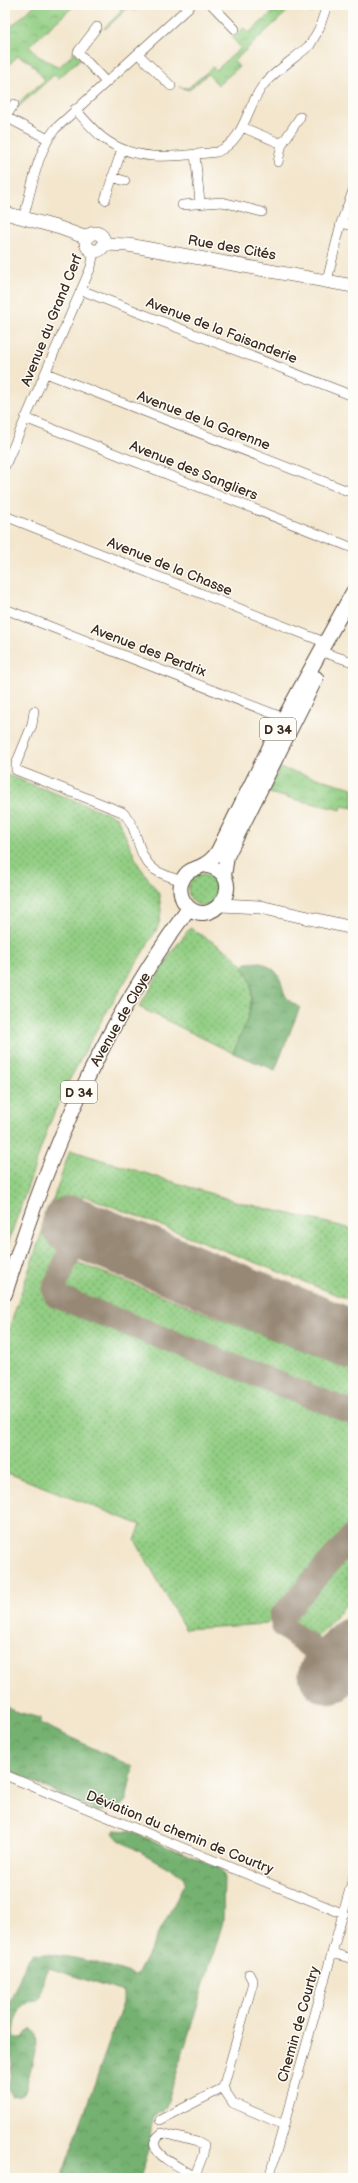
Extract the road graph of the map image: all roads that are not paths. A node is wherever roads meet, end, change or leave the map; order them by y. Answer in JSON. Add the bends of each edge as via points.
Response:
{"nodes":[{"id":1,"x":212,"y":5,"type":"edge"},
{"id":2,"x":327,"y":5,"type":"edge"},
{"id":3,"x":184,"y":7,"type":"edge"},
{"id":4,"x":97,"y":27,"type":"dead end"},
{"id":5,"x":235,"y":29,"type":"dead end"},
{"id":6,"x":138,"y":54,"type":"junction"},
{"id":7,"x":106,"y":82,"type":"junction"},
{"id":8,"x":171,"y":86,"type":"dead end"},
{"id":9,"x":14,"y":104,"type":"dead end"},
{"id":10,"x":76,"y":109,"type":"junction"},
{"id":11,"x":300,"y":117,"type":"dead end"},
{"id":12,"x":6,"y":118,"type":"edge"},
{"id":13,"x":242,"y":126,"type":"junction"},
{"id":14,"x":48,"y":139,"type":"junction"},
{"id":15,"x":282,"y":144,"type":"junction"},
{"id":16,"x":122,"y":149,"type":"junction"},
{"id":17,"x":195,"y":154,"type":"junction"},
{"id":18,"x":278,"y":162,"type":"dead end"},
{"id":19,"x":112,"y":176,"type":"junction"},
{"id":20,"x":125,"y":181,"type":"dead end"},
{"id":21,"x":353,"y":191,"type":"edge"},
{"id":22,"x":106,"y":200,"type":"dead end"},
{"id":23,"x":200,"y":202,"type":"junction"},
{"id":24,"x":182,"y":205,"type":"dead end"},
{"id":25,"x":262,"y":212,"type":"dead end"},
{"id":26,"x":5,"y":214,"type":"edge"},
{"id":27,"x":23,"y":219,"type":"junction"},
{"id":28,"x":341,"y":223,"type":"junction"},
{"id":29,"x":353,"y":226,"type":"edge"},
{"id":30,"x":99,"y":247,"type":"junction"},
{"id":31,"x":327,"y":281,"type":"junction"},
{"id":32,"x":353,"y":286,"type":"edge"},
{"id":33,"x":81,"y":290,"type":"junction"},
{"id":34,"x":46,"y":373,"type":"junction"},
{"id":35,"x":353,"y":396,"type":"edge"},
{"id":36,"x":25,"y":418,"type":"junction"},
{"id":37,"x":5,"y":466,"type":"edge"},
{"id":38,"x":353,"y":493,"type":"edge"},
{"id":39,"x":5,"y":516,"type":"edge"},
{"id":40,"x":353,"y":548,"type":"edge"},
{"id":41,"x":353,"y":592,"type":"edge"},
{"id":42,"x":5,"y":608,"type":"edge"},
{"id":43,"x":353,"y":612,"type":"edge"},
{"id":44,"x":326,"y":648,"type":"junction"},
{"id":45,"x":353,"y":662,"type":"edge"},
{"id":46,"x":34,"y":711,"type":"dead end"},
{"id":47,"x":284,"y":718,"type":"junction"},
{"id":48,"x":204,"y":865,"type":"junction"},
{"id":49,"x":225,"y":880,"type":"junction"},
{"id":50,"x":182,"y":881,"type":"junction"},
{"id":51,"x":221,"y":905,"type":"junction"},
{"id":52,"x":260,"y":907,"type":"junction"},
{"id":53,"x":189,"y":908,"type":"junction"},
{"id":54,"x":353,"y":928,"type":"edge"},
{"id":55,"x":5,"y":1294,"type":"edge"},
{"id":56,"x":5,"y":1775,"type":"edge"},
{"id":57,"x":352,"y":1884,"type":"edge"},
{"id":58,"x":344,"y":1914,"type":"junction"},
{"id":59,"x":332,"y":1953,"type":"junction"},
{"id":60,"x":353,"y":1959,"type":"edge"},
{"id":61,"x":249,"y":1974,"type":"dead end"},
{"id":62,"x":223,"y":2088,"type":"junction"},
{"id":63,"x":160,"y":2120,"type":"dead end"},
{"id":64,"x":284,"y":2125,"type":"junction"},
{"id":65,"x":194,"y":2177,"type":"edge"},
{"id":66,"x":269,"y":2178,"type":"edge"}],
"edges":[{"from":1,"to":5,"type":"street"},
{"from":2,"to":13,"type":"street","via":[[315,37],[257,93]]},
{"from":3,"to":6,"type":"street"},
{"from":4,"to":7,"type":"street","via":[[78,52]]},
{"from":6,"to":7,"type":"street"},
{"from":6,"to":8,"type":"street"},
{"from":7,"to":10,"type":"street"},
{"from":9,"to":12,"type":"street"},
{"from":10,"to":14,"type":"street","via":[[59,124]]},
{"from":10,"to":16,"type":"street","via":[[103,138]]},
{"from":11,"to":15,"type":"street"},
{"from":12,"to":14,"type":"street"},
{"from":13,"to":15,"type":"street"},
{"from":13,"to":17,"type":"street","via":[[226,148],[217,152]]},
{"from":14,"to":27,"type":"street"},
{"from":15,"to":18,"type":"street"},
{"from":16,"to":17,"type":"street","via":[[155,157]]},
{"from":16,"to":19,"type":"street"},
{"from":17,"to":23,"type":"street"},
{"from":19,"to":20,"type":"street"},
{"from":19,"to":22,"type":"street"},
{"from":21,"to":28,"type":"street"},
{"from":23,"to":24,"type":"street"},
{"from":23,"to":25,"type":"street","via":[[222,202]]},
{"from":26,"to":27,"type":"street"},
{"from":27,"to":30,"type":"street","via":[[60,228],[87,238],[88,247]]},
{"from":28,"to":29,"type":"street"},
{"from":28,"to":31,"type":"street"},
{"from":30,"to":31,"type":"street","name":"Rue des Cités","via":[[124,244]]},
{"from":30,"to":33,"type":"street","name":"Avenue du Grand Cerf"},
{"from":31,"to":32,"type":"street","name":"Rue des Cités"},
{"from":33,"to":34,"type":"street","name":"Avenue du Grand Cerf"},
{"from":33,"to":35,"type":"street","name":"Avenue de la Faisanderie"},
{"from":34,"to":36,"type":"street","name":"Avenue du Grand Cerf"},
{"from":34,"to":38,"type":"street","name":"Avenue de la Garenne"},
{"from":36,"to":37,"type":"street","name":"Avenue du Grand Cerf"},
{"from":36,"to":40,"type":"street","name":"Avenue des Sangliers"},
{"from":39,"to":44,"type":"street","name":"Avenue de la Chasse"},
{"from":41,"to":44,"type":"main road","number":"D 34"},
{"from":42,"to":47,"type":"street","name":"Avenue des Perdrix"},
{"from":43,"to":44,"type":"main road","number":"D 34"},
{"from":44,"to":45,"type":"street","name":"Avenue de la Chasse"},
{"from":44,"to":47,"type":"main road","number":"D 34"},
{"from":44,"to":49,"type":"main road","number":"D 34","via":[[227,856]]},
{"from":46,"to":50,"type":"street","via":[[32,725],[16,764],[16,770],[122,812],[131,823],[147,862],[156,871]]},
{"from":47,"to":48,"type":"main road","number":"D 34","via":[[218,851]]},
{"from":48,"to":49,"type":"main road","via":[[212,866]]},
{"from":48,"to":50,"type":"main road","via":[[190,869]]},
{"from":49,"to":51,"type":"main road","via":[[227,892]]},
{"from":49,"to":52,"type":"street","via":[[239,898]]},
{"from":50,"to":53,"type":"main road","via":[[180,892]]},
{"from":51,"to":52,"type":"street"},
{"from":51,"to":53,"type":"main road","via":[[216,909],[202,912]]},
{"from":52,"to":54,"type":"street"},
{"from":53,"to":55,"type":"main road","name":"Avenue de Claye","number":"D 34","via":[[128,1002],[78,1095],[29,1217]]},
{"from":56,"to":58,"type":"street","name":"Déviation du chemin de Courtry"},
{"from":57,"to":58,"type":"street","name":"Chemin de Courtry"},
{"from":58,"to":59,"type":"street","name":"Chemin de Courtry"},
{"from":59,"to":60,"type":"street"},
{"from":59,"to":64,"type":"street","name":"Chemin de Courtry"},
{"from":61,"to":62,"type":"street","via":[[253,1982]]},
{"from":62,"to":63,"type":"street"},
{"from":62,"to":64,"type":"street","via":[[233,2103]]},
{"from":64,"to":66,"type":"street","name":"Chemin de Courtry"},
{"from":65,"to":65,"type":"street","via":[[204,2146],[198,2142],[162,2133],[154,2145],[159,2154]]}]}
